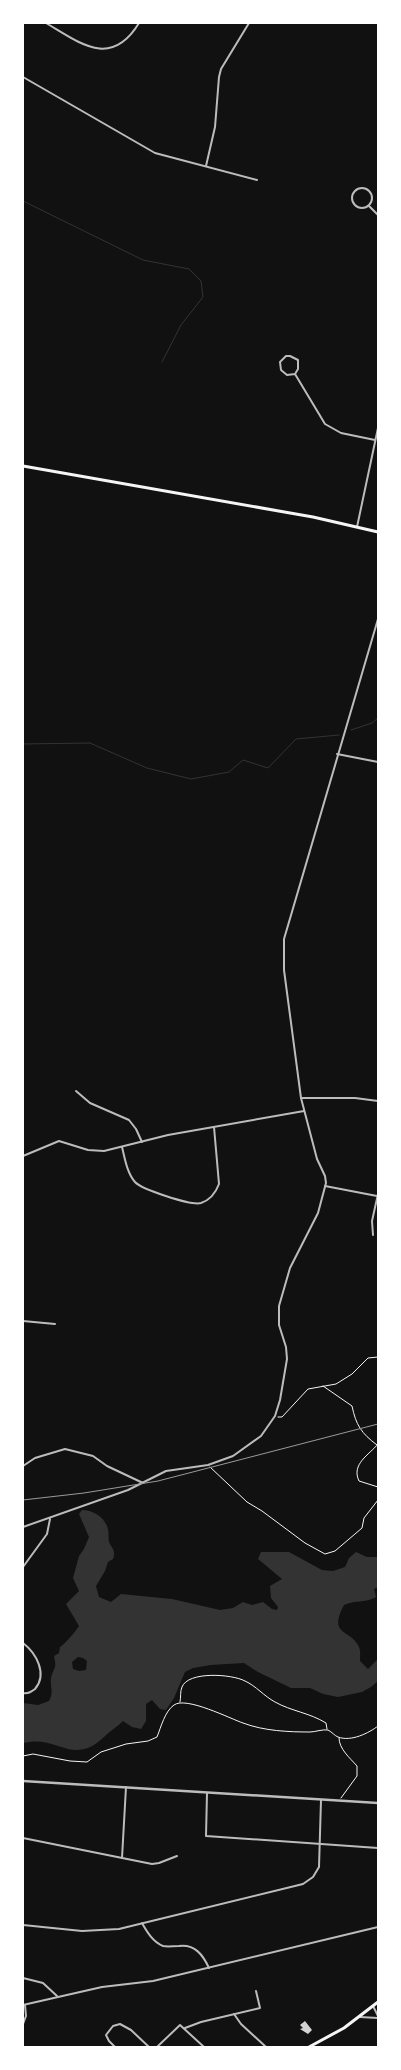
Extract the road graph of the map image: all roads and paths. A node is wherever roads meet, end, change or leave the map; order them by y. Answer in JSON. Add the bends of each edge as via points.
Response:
{"nodes":[{"id":1,"x":46,"y":23,"type":"edge"},
{"id":2,"x":139,"y":23,"type":"edge"},
{"id":3,"x":249,"y":23,"type":"edge"},
{"id":4,"x":23,"y":77,"type":"edge"},
{"id":5,"x":206,"y":166,"type":"junction"},
{"id":6,"x":258,"y":180,"type":"dead end"},
{"id":7,"x":369,"y":206,"type":"junction"},
{"id":8,"x":378,"y":215,"type":"edge"},
{"id":9,"x":295,"y":374,"type":"junction"},
{"id":10,"x":378,"y":428,"type":"edge"},
{"id":11,"x":375,"y":440,"type":"junction"},
{"id":12,"x":23,"y":466,"type":"edge"},
{"id":13,"x":357,"y":527,"type":"junction"},
{"id":14,"x":378,"y":532,"type":"edge"},
{"id":15,"x":378,"y":619,"type":"edge"},
{"id":16,"x":337,"y":754,"type":"junction"},
{"id":17,"x":378,"y":762,"type":"edge"},
{"id":18,"x":76,"y":1091,"type":"dead end"},
{"id":19,"x":301,"y":1098,"type":"junction"},
{"id":20,"x":378,"y":1101,"type":"edge"},
{"id":21,"x":304,"y":1111,"type":"junction"},
{"id":22,"x":214,"y":1127,"type":"junction"},
{"id":23,"x":142,"y":1142,"type":"junction"},
{"id":24,"x":122,"y":1148,"type":"junction"},
{"id":25,"x":23,"y":1156,"type":"edge"},
{"id":26,"x":325,"y":1186,"type":"junction"},
{"id":27,"x":378,"y":1195,"type":"edge"},
{"id":28,"x":373,"y":1235,"type":"dead end"},
{"id":29,"x":23,"y":1321,"type":"edge"},
{"id":30,"x":55,"y":1324,"type":"dead end"},
{"id":31,"x":378,"y":1357,"type":"edge"},
{"id":32,"x":322,"y":1386,"type":"junction"},
{"id":33,"x":275,"y":1416,"type":"junction"},
{"id":34,"x":378,"y":1444,"type":"edge"},
{"id":35,"x":208,"y":1465,"type":"junction"},
{"id":36,"x":23,"y":1466,"type":"edge"},
{"id":37,"x":143,"y":1483,"type":"junction"},
{"id":38,"x":378,"y":1487,"type":"edge"},
{"id":39,"x":378,"y":1500,"type":"edge"},
{"id":40,"x":50,"y":1519,"type":"junction"},
{"id":41,"x":23,"y":1527,"type":"edge"},
{"id":42,"x":23,"y":1567,"type":"edge"},
{"id":43,"x":23,"y":1643,"type":"edge"},
{"id":44,"x":23,"y":1693,"type":"edge"},
{"id":45,"x":180,"y":1703,"type":"junction"},
{"id":46,"x":378,"y":1726,"type":"edge"},
{"id":47,"x":328,"y":1730,"type":"junction"},
{"id":48,"x":339,"y":1738,"type":"junction"},
{"id":49,"x":23,"y":1756,"type":"edge"},
{"id":50,"x":23,"y":1781,"type":"edge"},
{"id":51,"x":126,"y":1786,"type":"junction"},
{"id":52,"x":207,"y":1792,"type":"junction"},
{"id":53,"x":341,"y":1798,"type":"dead end"},
{"id":54,"x":321,"y":1800,"type":"junction"},
{"id":55,"x":378,"y":1804,"type":"edge"},
{"id":56,"x":23,"y":1838,"type":"edge"},
{"id":57,"x":319,"y":1845,"type":"junction"},
{"id":58,"x":378,"y":1848,"type":"edge"},
{"id":59,"x":177,"y":1856,"type":"dead end"},
{"id":60,"x":122,"y":1858,"type":"junction"},
{"id":61,"x":142,"y":1923,"type":"junction"},
{"id":62,"x":23,"y":1925,"type":"edge"},
{"id":63,"x":378,"y":1927,"type":"edge"},
{"id":64,"x":209,"y":1968,"type":"junction"},
{"id":65,"x":23,"y":1978,"type":"edge"},
{"id":66,"x":256,"y":1991,"type":"dead end"},
{"id":67,"x":57,"y":1996,"type":"junction"},
{"id":68,"x":378,"y":2002,"type":"edge"},
{"id":69,"x":24,"y":2005,"type":"edge"},
{"id":70,"x":373,"y":2006,"type":"junction"},
{"id":71,"x":234,"y":2014,"type":"junction"},
{"id":72,"x":360,"y":2016,"type":"junction"},
{"id":73,"x":378,"y":2017,"type":"edge"},
{"id":74,"x":23,"y":2024,"type":"edge"},
{"id":75,"x":185,"y":2028,"type":"junction"},
{"id":76,"x":116,"y":2047,"type":"edge"},
{"id":77,"x":149,"y":2047,"type":"edge"},
{"id":78,"x":157,"y":2047,"type":"edge"},
{"id":79,"x":204,"y":2047,"type":"edge"},
{"id":80,"x":266,"y":2047,"type":"edge"},
{"id":81,"x":309,"y":2047,"type":"edge"}],
"edges":[{"from":1,"to":2,"type":"street","via":[[84,46],[102,49],[113,48],[123,42]]},
{"from":3,"to":5,"type":"street","via":[[218,78],[214,130]]},
{"from":4,"to":5,"type":"street","via":[[155,153]]},
{"from":5,"to":6,"type":"street"},
{"from":7,"to":7,"type":"street","via":[[360,208],[354,205],[352,196],[356,191],[369,191],[372,197]]},
{"from":7,"to":8,"type":"street"},
{"from":9,"to":9,"type":"street","via":[[298,360],[286,356],[280,362],[281,370],[288,375]]},
{"from":9,"to":11,"type":"street","via":[[325,424],[342,433]]},
{"from":10,"to":11,"type":"street"},
{"from":11,"to":13,"type":"street"},
{"from":12,"to":13,"type":"main road"},
{"from":13,"to":14,"type":"main road"},
{"from":15,"to":16,"type":"street"},
{"from":16,"to":17,"type":"street"},
{"from":16,"to":19,"type":"street","via":[[284,939],[284,970]]},
{"from":18,"to":23,"type":"street","via":[[90,1103],[125,1117],[136,1128]]},
{"from":19,"to":20,"type":"street","via":[[355,1098]]},
{"from":19,"to":21,"type":"street"},
{"from":21,"to":22,"type":"street"},
{"from":21,"to":26,"type":"street","via":[[325,1176]]},
{"from":22,"to":23,"type":"street"},
{"from":22,"to":24,"type":"street","via":[[219,1184],[209,1198],[198,1204],[136,1184],[128,1170]]},
{"from":23,"to":24,"type":"street"},
{"from":24,"to":25,"type":"street","via":[[93,1152],[59,1141]]},
{"from":26,"to":27,"type":"street"},
{"from":26,"to":33,"type":"street","via":[[318,1213],[290,1268],[279,1306],[279,1325],[287,1359]]},
{"from":27,"to":28,"type":"street","via":[[372,1221]]},
{"from":29,"to":30,"type":"street"},
{"from":31,"to":32,"type":"path","via":[[368,1358],[352,1374],[336,1384]]},
{"from":32,"to":33,"type":"path","via":[[308,1389],[282,1417]]},
{"from":32,"to":34,"type":"path","via":[[352,1406],[356,1422],[366,1436]]},
{"from":33,"to":35,"type":"street","via":[[265,1431],[248,1447],[233,1456]]},
{"from":34,"to":38,"type":"path","via":[[358,1465],[357,1474],[359,1481]]},
{"from":35,"to":37,"type":"street","via":[[166,1471]]},
{"from":35,"to":39,"type":"path","via":[[247,1502],[292,1535],[325,1554],[335,1551],[362,1528],[364,1518]]},
{"from":36,"to":37,"type":"street","via":[[35,1458],[65,1449],[93,1456],[107,1466]]},
{"from":37,"to":40,"type":"street"},
{"from":40,"to":41,"type":"street"},
{"from":40,"to":42,"type":"street","via":[[47,1534]]},
{"from":43,"to":44,"type":"street","via":[[37,1660],[40,1674],[33,1690]]},
{"from":45,"to":47,"type":"path","via":[[215,1710],[244,1724],[280,1731]]},
{"from":45,"to":47,"type":"path","via":[[182,1688],[191,1677],[230,1677],[244,1680],[274,1702],[316,1716],[326,1723]]},
{"from":45,"to":49,"type":"path","via":[[174,1705],[164,1718],[157,1737],[101,1752],[91,1761],[70,1761],[33,1754]]},
{"from":46,"to":48,"type":"path","via":[[370,1732],[352,1738]]},
{"from":47,"to":48,"type":"path"},
{"from":48,"to":53,"type":"path","via":[[344,1751],[357,1766],[357,1776]]},
{"from":50,"to":51,"type":"street"},
{"from":51,"to":52,"type":"street"},
{"from":51,"to":60,"type":"street"},
{"from":52,"to":54,"type":"street"},
{"from":52,"to":57,"type":"street","via":[[206,1836]]},
{"from":54,"to":55,"type":"street"},
{"from":54,"to":57,"type":"street"},
{"from":56,"to":60,"type":"street"},
{"from":57,"to":58,"type":"street"},
{"from":57,"to":61,"type":"street","via":[[318,1869],[312,1878],[304,1883]]},
{"from":59,"to":60,"type":"street","via":[[154,1864]]},
{"from":61,"to":62,"type":"street","via":[[119,1929],[89,1930]]},
{"from":61,"to":64,"type":"street","via":[[152,1939],[168,1947],[187,1946],[196,1950]]},
{"from":63,"to":64,"type":"street"},
{"from":64,"to":67,"type":"street","via":[[153,1981]]},
{"from":65,"to":67,"type":"street","via":[[43,1984]]},
{"from":66,"to":71,"type":"street","via":[[260,2008]]},
{"from":67,"to":69,"type":"street"},
{"from":68,"to":70,"type":"main road"},
{"from":69,"to":74,"type":"street","via":[[26,2016]]},
{"from":70,"to":72,"type":"main road"},
{"from":70,"to":73,"type":"street"},
{"from":71,"to":75,"type":"street"},
{"from":71,"to":80,"type":"street"},
{"from":72,"to":73,"type":"street"},
{"from":72,"to":81,"type":"main road"},
{"from":75,"to":78,"type":"street","via":[[180,2025],[174,2029]]},
{"from":75,"to":79,"type":"street"},
{"from":76,"to":77,"type":"street","via":[[106,2035],[113,2026],[120,2024],[131,2030]]}]}
